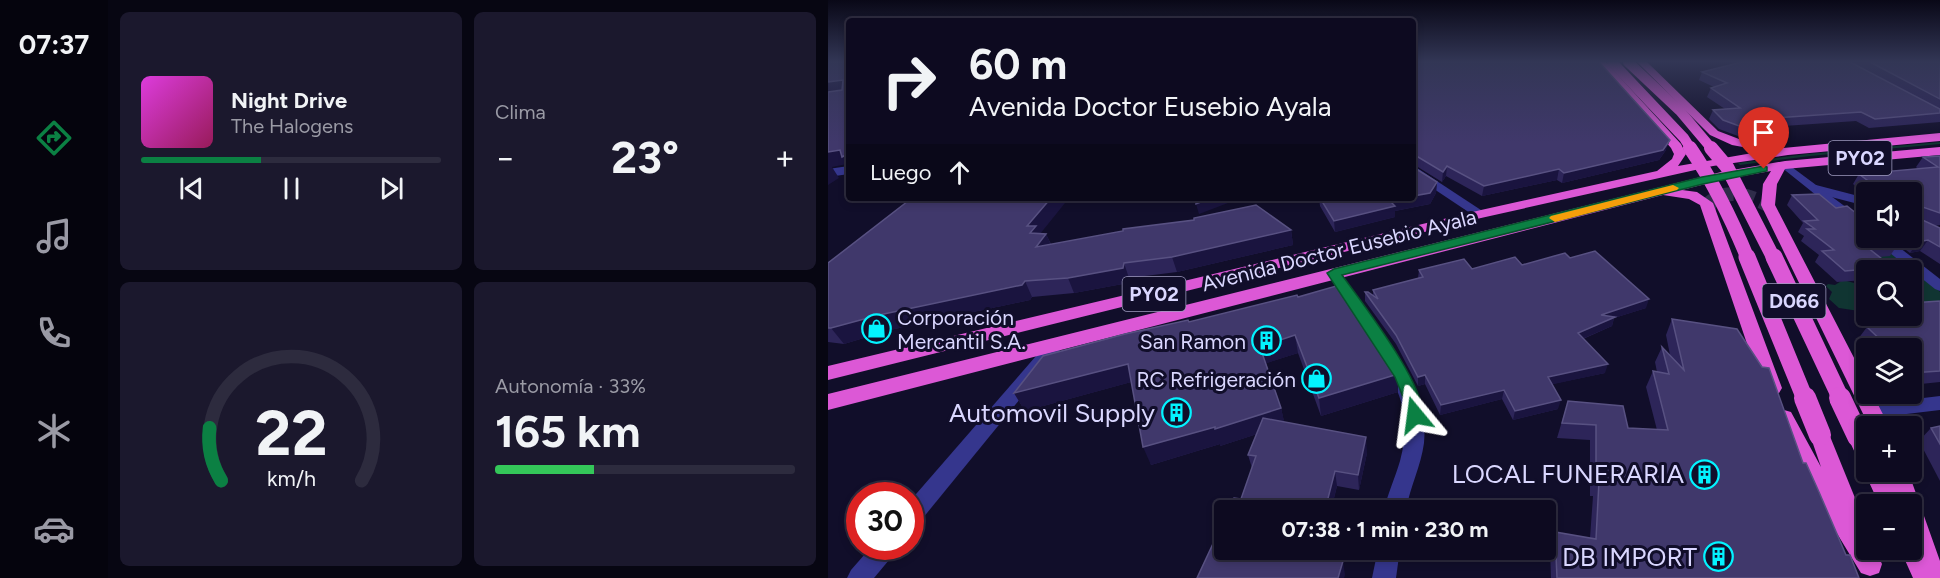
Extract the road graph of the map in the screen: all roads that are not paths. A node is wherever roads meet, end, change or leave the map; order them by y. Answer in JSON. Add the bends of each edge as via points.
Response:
{"nodes":[{"id":1,"x":1624,"y":89,"type":"edge"},
{"id":2,"x":1638,"y":89,"type":"edge"},
{"id":3,"x":1657,"y":89,"type":"edge"},
{"id":4,"x":1669,"y":89,"type":"edge"},
{"id":5,"x":1940,"y":137,"type":"edge"},
{"id":6,"x":1940,"y":151,"type":"edge"},
{"id":7,"x":1784,"y":161,"type":"junction"},
{"id":8,"x":846,"y":170,"type":"edge"},
{"id":9,"x":1717,"y":170,"type":"junction"},
{"id":10,"x":1416,"y":172,"type":"edge"},
{"id":11,"x":828,"y":173,"type":"edge"},
{"id":12,"x":1657,"y":174,"type":"junction"},
{"id":13,"x":1816,"y":189,"type":"junction"},
{"id":14,"x":1635,"y":197,"type":"junction"},
{"id":15,"x":1856,"y":199,"type":"edge"},
{"id":16,"x":1481,"y":214,"type":"junction"},
{"id":17,"x":1856,"y":220,"type":"edge"},
{"id":18,"x":1891,"y":248,"type":"edge"},
{"id":19,"x":1334,"y":273,"type":"junction"},
{"id":20,"x":1940,"y":286,"type":"edge"},
{"id":21,"x":1347,"y":292,"type":"edge"},
{"id":22,"x":1365,"y":320,"type":"edge"},
{"id":23,"x":1055,"y":345,"type":"junction"},
{"id":24,"x":828,"y":373,"type":"edge"},
{"id":25,"x":828,"y":402,"type":"edge"},
{"id":26,"x":1940,"y":403,"type":"edge"},
{"id":27,"x":1874,"y":416,"type":"edge"},
{"id":28,"x":1888,"y":416,"type":"edge"},
{"id":29,"x":1856,"y":431,"type":"edge"},
{"id":30,"x":924,"y":500,"type":"edge"},
{"id":31,"x":1397,"y":500,"type":"edge"},
{"id":32,"x":1922,"y":544,"type":"edge"},
{"id":33,"x":874,"y":560,"type":"edge"},
{"id":34,"x":1387,"y":560,"type":"edge"},
{"id":35,"x":1917,"y":560,"type":"edge"},
{"id":36,"x":1872,"y":571,"type":"edge"},
{"id":37,"x":859,"y":578,"type":"edge"},
{"id":38,"x":1384,"y":578,"type":"edge"},
{"id":39,"x":1926,"y":578,"type":"edge"},
{"id":40,"x":1933,"y":578,"type":"edge"}],
"edges":[{"from":1,"to":12,"type":"highway","via":[[1680,154],[1677,161]]},
{"from":2,"to":9,"type":"highway","number":"D066","bridge":true},
{"from":3,"to":9,"type":"highway","number":"D066","bridge":true,"via":[[1680,111]]},
{"from":4,"to":7,"type":"highway","via":[[1714,133]]},
{"from":5,"to":7,"type":"highway","number":"PY02"},
{"from":6,"to":7,"type":"highway","number":"PY02"},
{"from":7,"to":9,"type":"highway","number":"PY02"},
{"from":7,"to":13,"type":"street"},
{"from":7,"to":27,"type":"highway","via":[[1770,183],[1768,205]]},
{"from":8,"to":11,"type":"street"},
{"from":9,"to":12,"type":"highway","name":"Avenida Doctor Eusebio Ayala","number":"PY02"},
{"from":9,"to":14,"type":"highway","name":"Avenida Doctor Eusebio Ayala","number":"PY02"},
{"from":9,"to":29,"type":"highway","number":"D066","bridge":true,"via":[[1757,222]]},
{"from":9,"to":36,"type":"highway","number":"D066","bridge":true,"via":[[1733,224]]},
{"from":10,"to":16,"type":"street"},
{"from":12,"to":16,"type":"highway","name":"Avenida Doctor Eusebio Ayala","number":"PY02"},
{"from":13,"to":15,"type":"street"},
{"from":13,"to":17,"type":"street"},
{"from":14,"to":19,"type":"highway","name":"Avenida Doctor Eusebio Ayala","number":"PY02"},
{"from":14,"to":36,"type":"highway","via":[[1685,194],[1706,203],[1780,410],[1807,464]]},
{"from":16,"to":24,"type":"highway","name":"Avenida Doctor Eusebio Ayala","number":"PY02"},
{"from":18,"to":20,"type":"street"},
{"from":19,"to":21,"type":"street"},
{"from":19,"to":23,"type":"highway","name":"Avenida Doctor Eusebio Ayala","number":"PY02"},
{"from":22,"to":31,"type":"street","via":[[1402,375],[1414,402],[1416,428],[1411,460]]},
{"from":23,"to":25,"type":"highway","name":"Avenida Doctor Eusebio Ayala","number":"PY02"},
{"from":23,"to":30,"type":"street"},
{"from":26,"to":28,"type":"street"},
{"from":32,"to":40,"type":"highway"},
{"from":33,"to":37,"type":"street"},
{"from":34,"to":38,"type":"street"},
{"from":35,"to":39,"type":"highway"}]}
